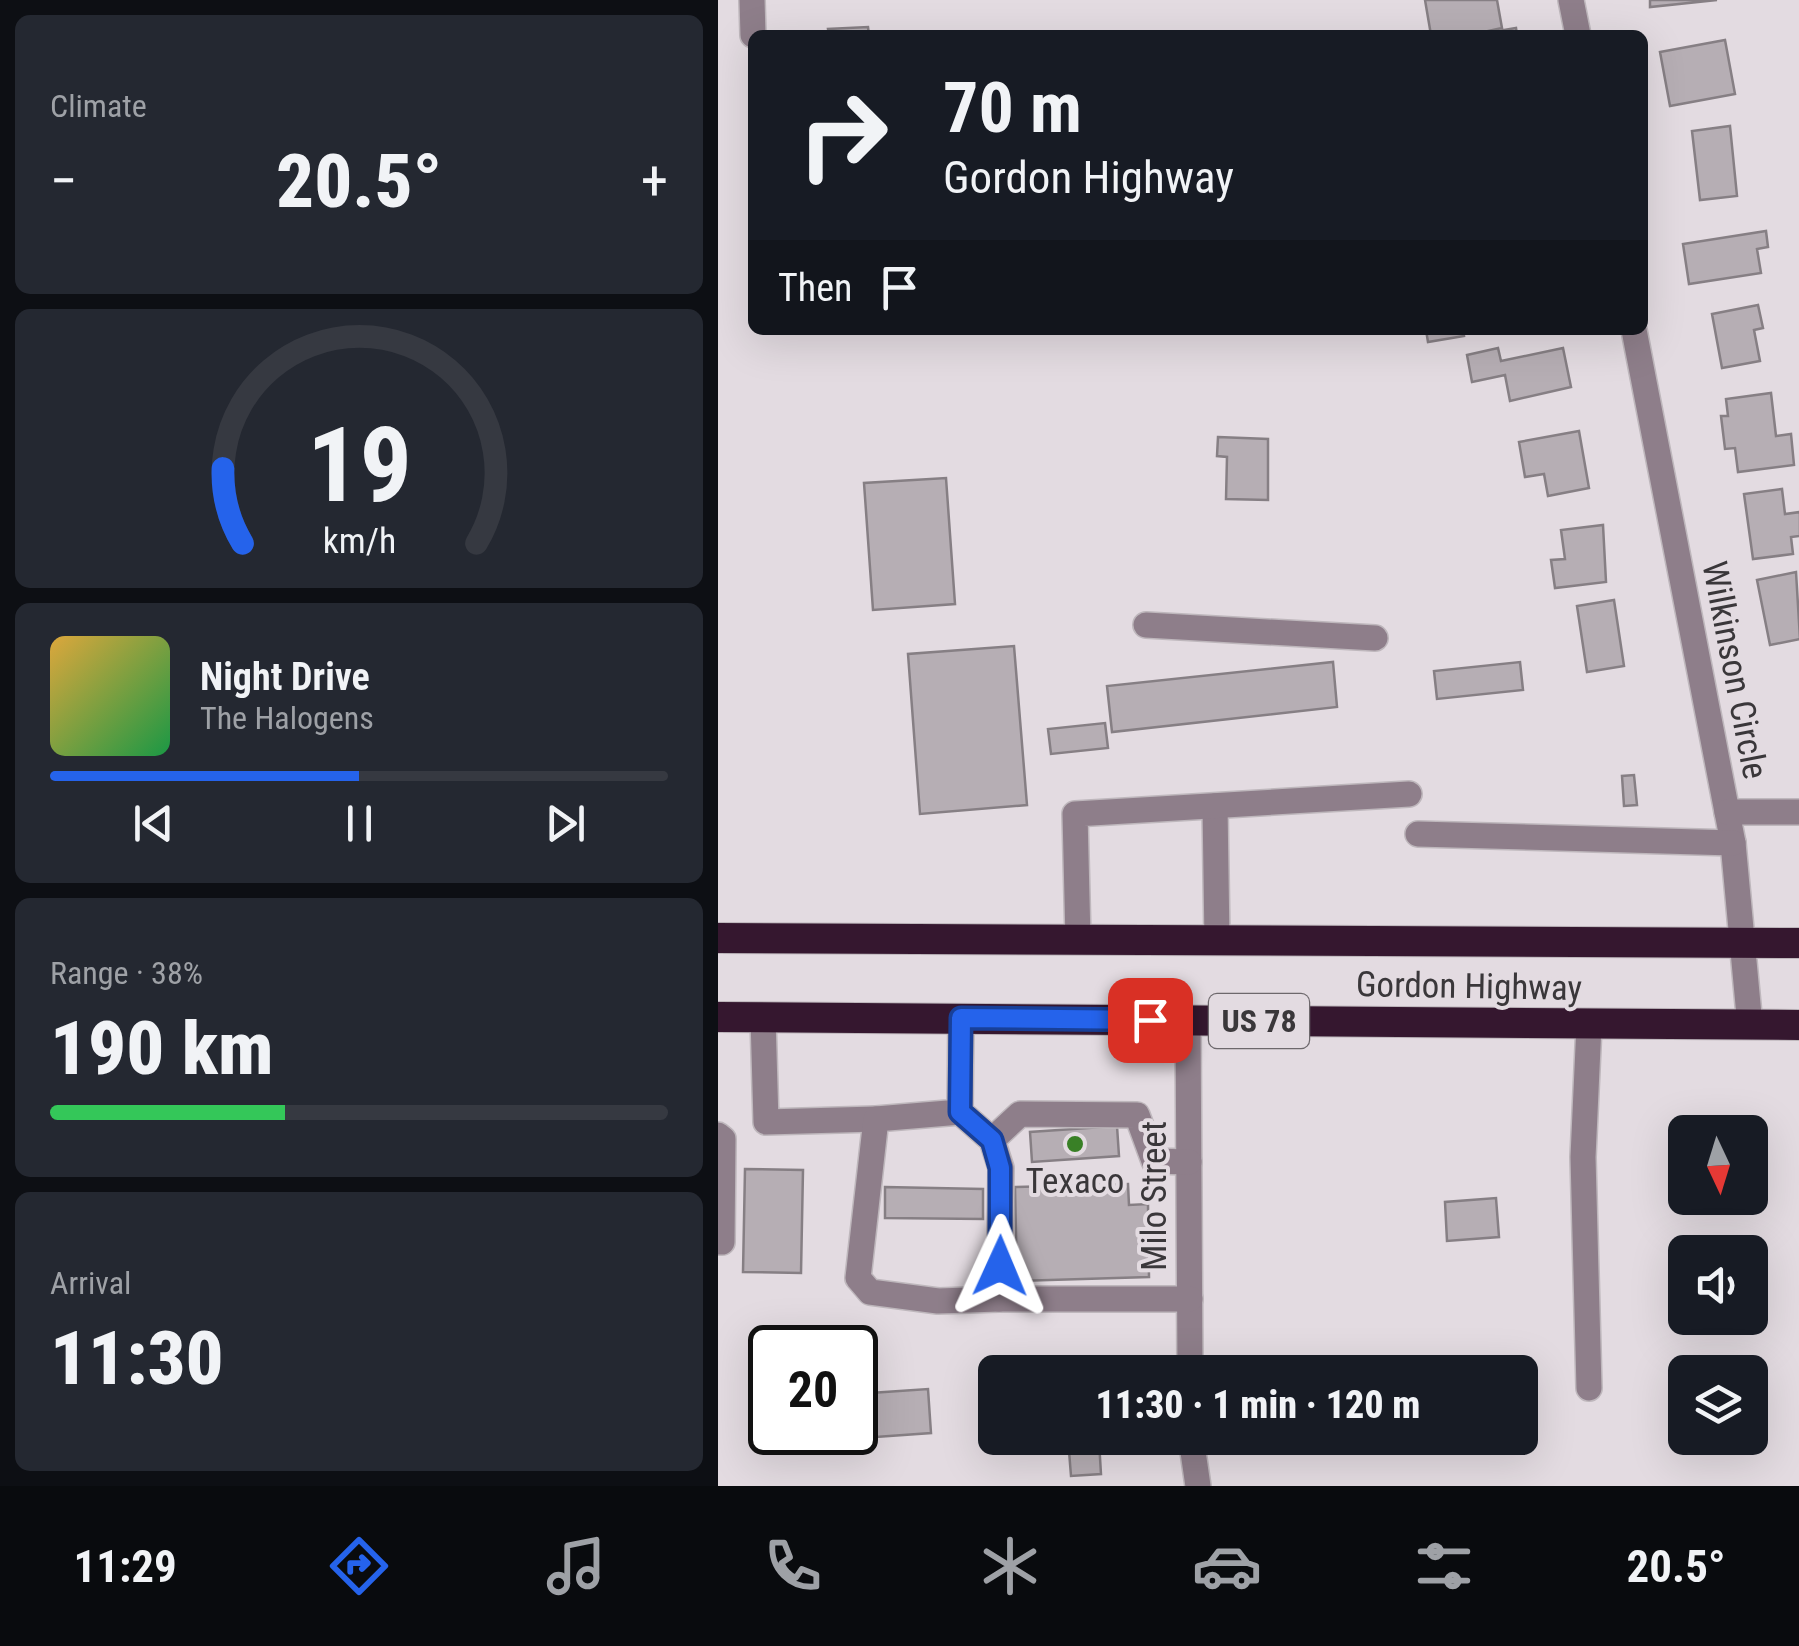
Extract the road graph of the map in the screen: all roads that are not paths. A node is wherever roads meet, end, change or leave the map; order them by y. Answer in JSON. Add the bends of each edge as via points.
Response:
{"nodes":[{"id":1,"x":752,"y":0,"type":"edge"},
{"id":2,"x":753,"y":30,"type":"edge"},
{"id":3,"x":1635,"y":335,"type":"edge"},
{"id":4,"x":1146,"y":625,"type":"dead end"},
{"id":5,"x":1375,"y":638,"type":"dead end"},
{"id":6,"x":1410,"y":794,"type":"dead end"},
{"id":7,"x":1215,"y":806,"type":"junction"},
{"id":8,"x":1727,"y":812,"type":"junction"},
{"id":9,"x":1800,"y":812,"type":"edge"},
{"id":10,"x":1418,"y":834,"type":"dead end"},
{"id":11,"x":1732,"y":843,"type":"junction"},
{"id":12,"x":718,"y":938,"type":"edge"},
{"id":13,"x":1078,"y":940,"type":"junction"},
{"id":14,"x":1218,"y":941,"type":"junction"},
{"id":15,"x":1742,"y":942,"type":"junction"},
{"id":16,"x":1800,"y":943,"type":"edge"},
{"id":17,"x":718,"y":1017,"type":"edge"},
{"id":18,"x":763,"y":1018,"type":"junction"},
{"id":19,"x":961,"y":1018,"type":"junction"},
{"id":20,"x":1188,"y":1020,"type":"junction"},
{"id":21,"x":1588,"y":1025,"type":"junction"},
{"id":22,"x":1750,"y":1026,"type":"junction"},
{"id":23,"x":1800,"y":1026,"type":"edge"},
{"id":24,"x":960,"y":1112,"type":"junction"},
{"id":25,"x":876,"y":1119,"type":"junction"},
{"id":26,"x":718,"y":1135,"type":"edge"},
{"id":27,"x":992,"y":1140,"type":"junction"},
{"id":28,"x":1189,"y":1162,"type":"junction"},
{"id":29,"x":718,"y":1242,"type":"edge"},
{"id":30,"x":999,"y":1299,"type":"junction"},
{"id":31,"x":1190,"y":1300,"type":"junction"},
{"id":32,"x":1190,"y":1355,"type":"edge"},
{"id":33,"x":1589,"y":1388,"type":"dead end"},
{"id":34,"x":1193,"y":1455,"type":"edge"},
{"id":35,"x":1198,"y":1486,"type":"edge"}],
"edges":[{"from":1,"to":2,"type":"street"},
{"from":3,"to":8,"type":"street","name":"Wilkinson Circle"},
{"from":4,"to":5,"type":"street"},
{"from":6,"to":7,"type":"street"},
{"from":7,"to":13,"type":"street","via":[[1075,814]]},
{"from":7,"to":14,"type":"street"},
{"from":8,"to":9,"type":"street"},
{"from":8,"to":11,"type":"street","name":"Wilkinson Circle"},
{"from":10,"to":11,"type":"street"},
{"from":11,"to":15,"type":"street","name":"Wilkinson Circle"},
{"from":12,"to":13,"type":"highway","name":"Gordon Highway","number":"US 78"},
{"from":13,"to":14,"type":"highway","name":"Gordon Highway","number":"US 78"},
{"from":14,"to":15,"type":"highway","name":"Gordon Highway","number":"US 78"},
{"from":15,"to":16,"type":"highway","name":"Gordon Highway","number":"US 78"},
{"from":15,"to":22,"type":"street","name":"Wilkinson Circle"},
{"from":17,"to":18,"type":"highway","name":"Gordon Highway","number":"US 78"},
{"from":18,"to":19,"type":"highway","name":"Gordon Highway","number":"US 78"},
{"from":18,"to":25,"type":"street","via":[[766,1122]]},
{"from":19,"to":20,"type":"highway","name":"Gordon Highway","number":"US 78"},
{"from":19,"to":24,"type":"street"},
{"from":20,"to":21,"type":"highway","name":"Gordon Highway","number":"US 78"},
{"from":20,"to":28,"type":"street","name":"Milo Street"},
{"from":21,"to":22,"type":"highway","name":"Gordon Highway","number":"US 78"},
{"from":21,"to":33,"type":"street","via":[[1583,1157]]},
{"from":22,"to":23,"type":"highway","name":"Gordon Highway","number":"US 78"},
{"from":24,"to":25,"type":"street"},
{"from":24,"to":27,"type":"street"},
{"from":25,"to":30,"type":"street","via":[[858,1278],[870,1292],[938,1301]]},
{"from":26,"to":29,"type":"street"},
{"from":27,"to":28,"type":"street","via":[[1020,1114],[1137,1115],[1154,1162]]},
{"from":27,"to":30,"type":"street","via":[[1000,1168]]},
{"from":28,"to":31,"type":"street","name":"Milo Street"},
{"from":30,"to":31,"type":"street"},
{"from":31,"to":32,"type":"street","name":"Milo Street"},
{"from":34,"to":35,"type":"street"}]}
